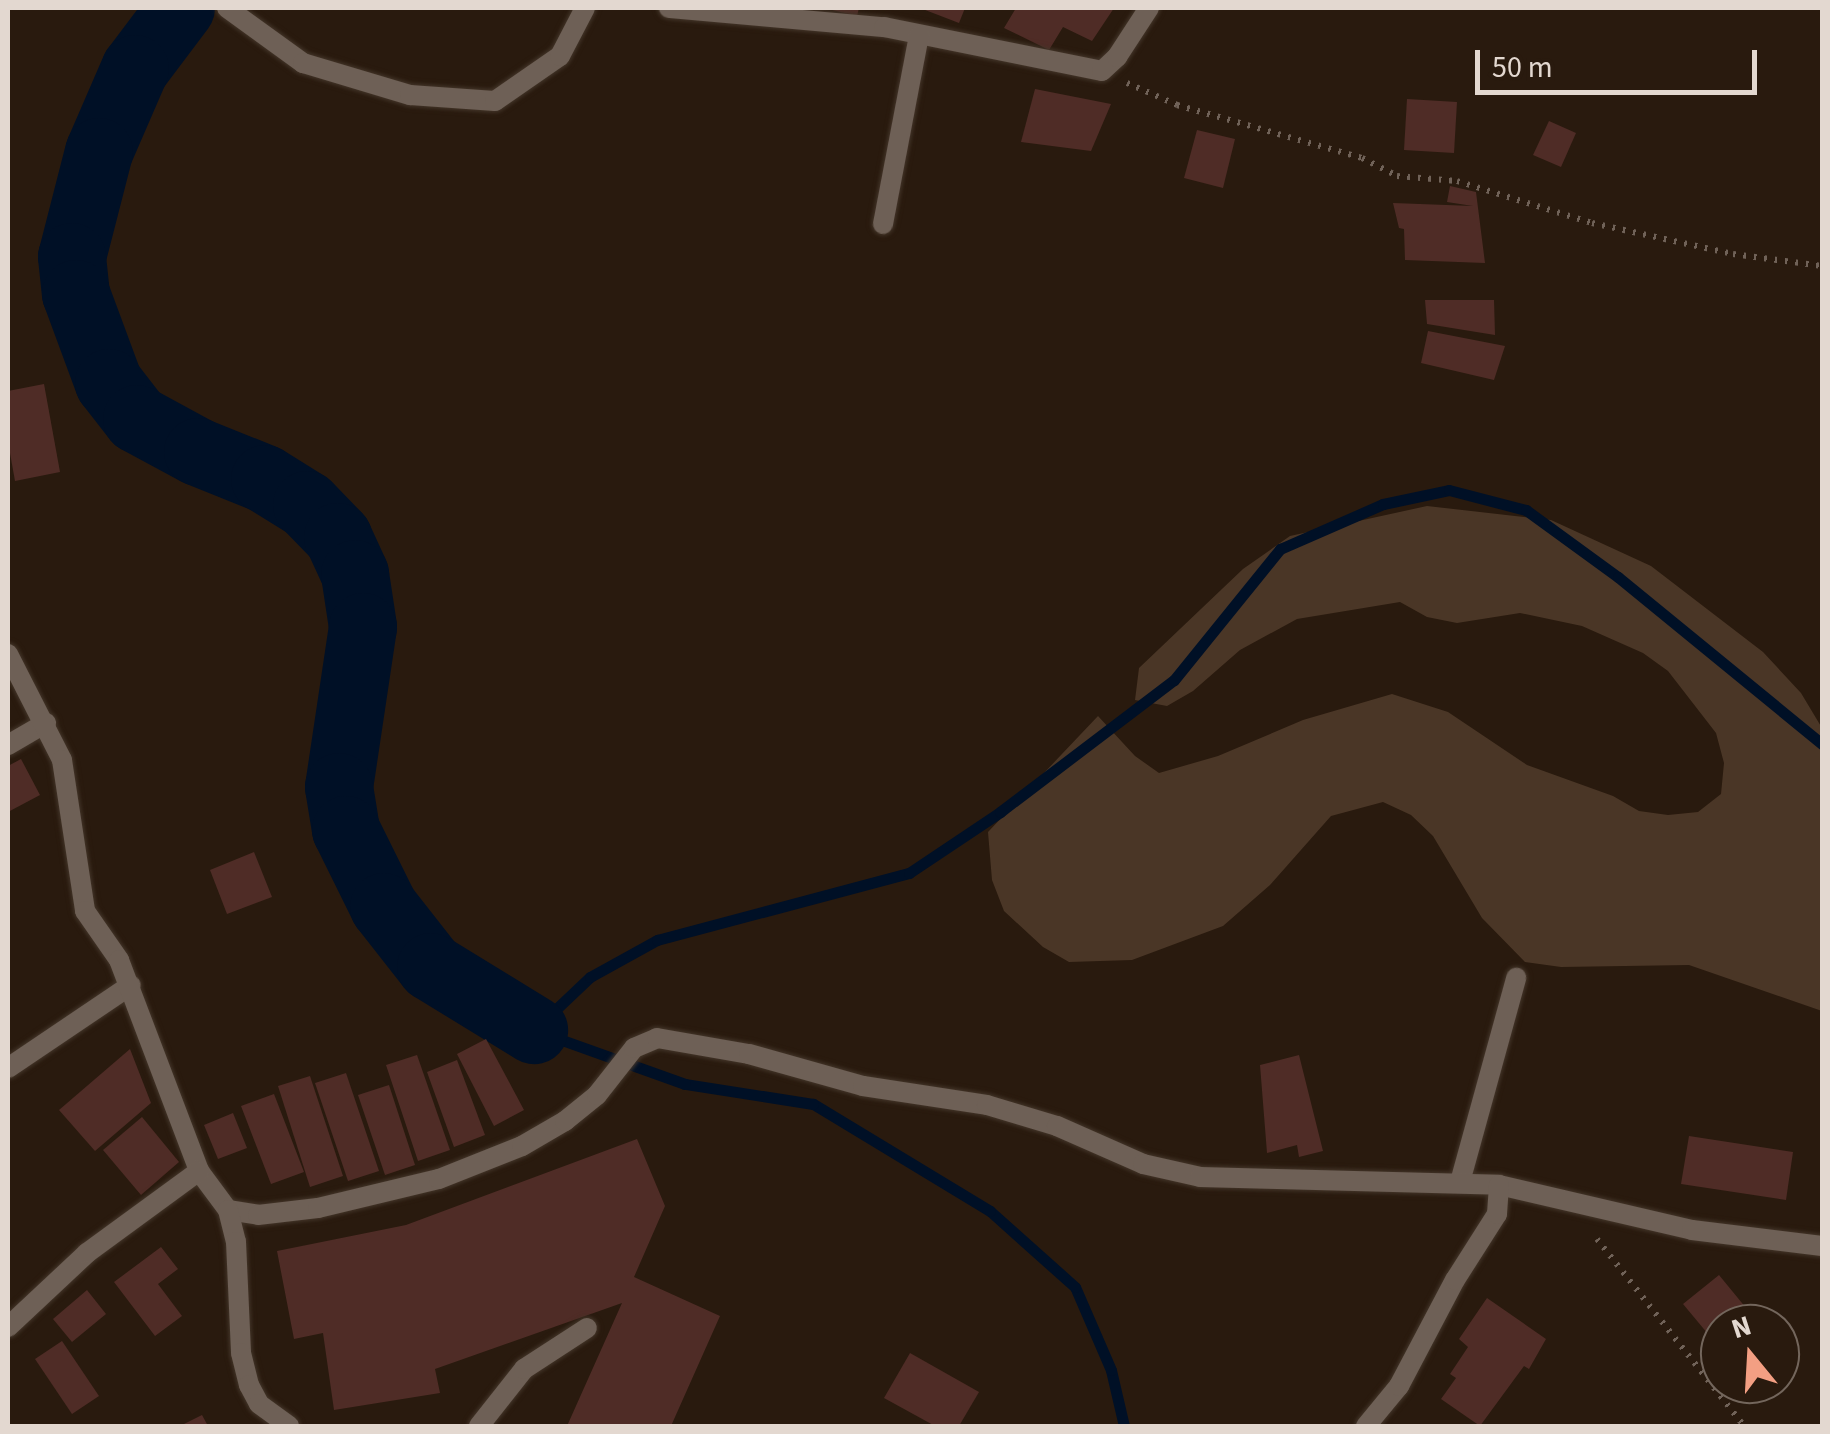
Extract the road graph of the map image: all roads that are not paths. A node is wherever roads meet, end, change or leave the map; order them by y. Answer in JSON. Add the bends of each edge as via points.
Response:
{"nodes":[{"id":1,"x":585,"y":8,"type":"edge"},
{"id":2,"x":669,"y":8,"type":"edge"},
{"id":3,"x":1148,"y":8,"type":"edge"},
{"id":4,"x":228,"y":9,"type":"edge"},
{"id":5,"x":918,"y":35,"type":"junction"},
{"id":6,"x":883,"y":224,"type":"dead end"},
{"id":7,"x":8,"y":654,"type":"edge"},
{"id":8,"x":46,"y":723,"type":"junction"},
{"id":9,"x":8,"y":745,"type":"edge"},
{"id":10,"x":1516,"y":978,"type":"dead end"},
{"id":11,"x":130,"y":985,"type":"junction"},
{"id":12,"x":8,"y":1068,"type":"edge"},
{"id":13,"x":198,"y":1171,"type":"junction"},
{"id":14,"x":1460,"y":1182,"type":"junction"},
{"id":15,"x":1499,"y":1185,"type":"junction"},
{"id":16,"x":228,"y":1210,"type":"junction"},
{"id":17,"x":1822,"y":1246,"type":"edge"},
{"id":18,"x":8,"y":1327,"type":"edge"},
{"id":19,"x":588,"y":1328,"type":"dead end"},
{"id":20,"x":289,"y":1426,"type":"edge"},
{"id":21,"x":479,"y":1426,"type":"edge"},
{"id":22,"x":1366,"y":1426,"type":"edge"}],
"edges":[{"from":1,"to":4,"type":"street","via":[[560,56],[495,101],[410,95],[303,63]]},
{"from":2,"to":5,"type":"street"},
{"from":3,"to":5,"type":"street","via":[[1102,71]]},
{"from":5,"to":6,"type":"street"},
{"from":7,"to":8,"type":"street"},
{"from":8,"to":9,"type":"street"},
{"from":8,"to":11,"type":"street","via":[[71,798],[85,911]]},
{"from":10,"to":14,"type":"street"},
{"from":11,"to":12,"type":"street"},
{"from":11,"to":13,"type":"street"},
{"from":13,"to":16,"type":"street"},
{"from":13,"to":18,"type":"street","via":[[87,1253]]},
{"from":14,"to":15,"type":"street"},
{"from":14,"to":16,"type":"street","via":[[1200,1177],[1143,1164],[1057,1126],[987,1105],[863,1086],[657,1038],[634,1048],[566,1121],[522,1146],[439,1179],[318,1208],[258,1215]]},
{"from":15,"to":17,"type":"street","via":[[1692,1230]]},
{"from":15,"to":22,"type":"street","via":[[1497,1214],[1399,1386]]},
{"from":16,"to":20,"type":"street","via":[[249,1385],[259,1404]]},
{"from":19,"to":21,"type":"street","via":[[524,1369]]}]}
